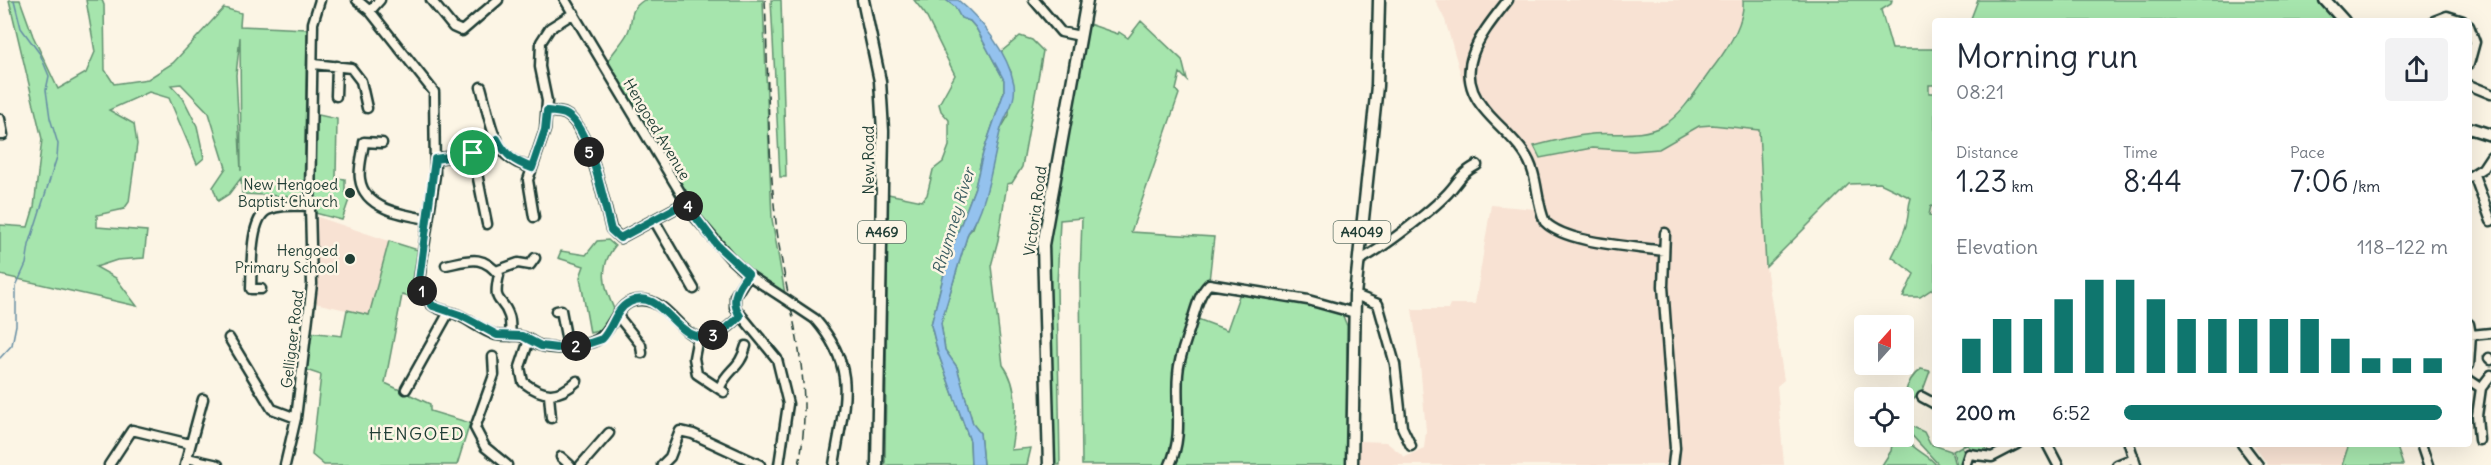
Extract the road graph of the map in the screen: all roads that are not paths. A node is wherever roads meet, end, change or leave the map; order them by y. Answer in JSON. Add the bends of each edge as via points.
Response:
{"nodes":[{"id":1,"x":320,"y":0,"type":"edge"},
{"id":2,"x":357,"y":0,"type":"edge"},
{"id":3,"x":380,"y":0,"type":"edge"},
{"id":4,"x":431,"y":0,"type":"edge"},
{"id":5,"x":498,"y":0,"type":"edge"},
{"id":6,"x":565,"y":0,"type":"edge"},
{"id":7,"x":863,"y":0,"type":"edge"},
{"id":8,"x":1034,"y":0,"type":"edge"},
{"id":9,"x":1087,"y":0,"type":"edge"},
{"id":10,"x":1379,"y":0,"type":"edge"},
{"id":11,"x":1508,"y":0,"type":"edge"},
{"id":12,"x":2325,"y":0,"type":"edge"},
{"id":13,"x":370,"y":10,"type":"junction"},
{"id":14,"x":574,"y":14,"type":"junction"},
{"id":15,"x":2341,"y":18,"type":"edge"},
{"id":16,"x":2472,"y":34,"type":"edge"},
{"id":17,"x":1080,"y":36,"type":"junction"},
{"id":18,"x":2472,"y":53,"type":"edge"},
{"id":19,"x":313,"y":64,"type":"junction"},
{"id":20,"x":337,"y":66,"type":"junction"},
{"id":21,"x":2472,"y":86,"type":"edge"},
{"id":22,"x":481,"y":87,"type":"dead end"},
{"id":23,"x":2491,"y":94,"type":"edge"},
{"id":24,"x":336,"y":96,"type":"dead end"},
{"id":25,"x":366,"y":108,"type":"dead end"},
{"id":26,"x":547,"y":111,"type":"junction"},
{"id":27,"x":0,"y":119,"type":"edge"},
{"id":28,"x":2472,"y":130,"type":"edge"},
{"id":29,"x":0,"y":135,"type":"edge"},
{"id":30,"x":2491,"y":135,"type":"edge"},
{"id":31,"x":497,"y":139,"type":"junction"},
{"id":32,"x":382,"y":143,"type":"dead end"},
{"id":33,"x":473,"y":153,"type":"junction"},
{"id":34,"x":2491,"y":156,"type":"edge"},
{"id":35,"x":435,"y":159,"type":"junction"},
{"id":36,"x":1478,"y":165,"type":"dead end"},
{"id":37,"x":532,"y":168,"type":"junction"},
{"id":38,"x":2472,"y":175,"type":"edge"},
{"id":39,"x":2472,"y":178,"type":"edge"},
{"id":40,"x":685,"y":203,"type":"junction"},
{"id":41,"x":310,"y":206,"type":"junction"},
{"id":42,"x":2489,"y":209,"type":"edge"},
{"id":43,"x":534,"y":217,"type":"dead end"},
{"id":44,"x":428,"y":219,"type":"junction"},
{"id":45,"x":654,"y":220,"type":"junction"},
{"id":46,"x":2491,"y":221,"type":"edge"},
{"id":47,"x":487,"y":224,"type":"dead end"},
{"id":48,"x":1665,"y":233,"type":"dead end"},
{"id":49,"x":1664,"y":251,"type":"junction"},
{"id":50,"x":535,"y":258,"type":"dead end"},
{"id":51,"x":1359,"y":260,"type":"junction"},
{"id":52,"x":446,"y":265,"type":"dead end"},
{"id":53,"x":496,"y":272,"type":"junction"},
{"id":54,"x":748,"y":274,"type":"junction"},
{"id":55,"x":261,"y":289,"type":"dead end"},
{"id":56,"x":694,"y":289,"type":"dead end"},
{"id":57,"x":1355,"y":295,"type":"junction"},
{"id":58,"x":556,"y":311,"type":"dead end"},
{"id":59,"x":449,"y":312,"type":"junction"},
{"id":60,"x":1354,"y":313,"type":"junction"},
{"id":61,"x":617,"y":315,"type":"junction"},
{"id":62,"x":740,"y":316,"type":"junction"},
{"id":63,"x":2491,"y":333,"type":"edge"},
{"id":64,"x":2472,"y":335,"type":"edge"},
{"id":65,"x":511,"y":336,"type":"junction"},
{"id":66,"x":698,"y":337,"type":"junction"},
{"id":67,"x":229,"y":338,"type":"dead end"},
{"id":68,"x":529,"y":340,"type":"junction"},
{"id":69,"x":746,"y":346,"type":"dead end"},
{"id":70,"x":568,"y":347,"type":"junction"},
{"id":71,"x":642,"y":353,"type":"dead end"},
{"id":72,"x":493,"y":357,"type":"dead end"},
{"id":73,"x":2491,"y":375,"type":"edge"},
{"id":74,"x":577,"y":381,"type":"dead end"},
{"id":75,"x":2472,"y":382,"type":"edge"},
{"id":76,"x":2481,"y":388,"type":"junction"},
{"id":77,"x":406,"y":389,"type":"dead end"},
{"id":78,"x":549,"y":395,"type":"junction"},
{"id":79,"x":1922,"y":397,"type":"dead end"},
{"id":80,"x":202,"y":399,"type":"dead end"},
{"id":81,"x":1932,"y":402,"type":"edge"},
{"id":82,"x":296,"y":418,"type":"junction"},
{"id":83,"x":551,"y":418,"type":"dead end"},
{"id":84,"x":609,"y":433,"type":"dead end"},
{"id":85,"x":2480,"y":442,"type":"dead end"},
{"id":86,"x":190,"y":444,"type":"junction"},
{"id":87,"x":1411,"y":446,"type":"dead end"},
{"id":88,"x":2011,"y":447,"type":"edge"},
{"id":89,"x":2049,"y":447,"type":"edge"},
{"id":90,"x":2244,"y":447,"type":"edge"},
{"id":91,"x":2422,"y":447,"type":"edge"},
{"id":92,"x":561,"y":457,"type":"dead end"},
{"id":93,"x":186,"y":461,"type":"edge"},
{"id":94,"x":2135,"y":461,"type":"edge"},
{"id":95,"x":1966,"y":463,"type":"dead end"},
{"id":96,"x":110,"y":465,"type":"edge"},
{"id":97,"x":218,"y":465,"type":"edge"},
{"id":98,"x":285,"y":465,"type":"edge"},
{"id":99,"x":507,"y":465,"type":"edge"},
{"id":100,"x":570,"y":465,"type":"edge"},
{"id":101,"x":582,"y":465,"type":"edge"},
{"id":102,"x":662,"y":465,"type":"edge"},
{"id":103,"x":759,"y":465,"type":"edge"},
{"id":104,"x":779,"y":465,"type":"edge"},
{"id":105,"x":834,"y":465,"type":"edge"},
{"id":106,"x":877,"y":465,"type":"edge"},
{"id":107,"x":1049,"y":465,"type":"edge"},
{"id":108,"x":1170,"y":465,"type":"edge"},
{"id":109,"x":1352,"y":465,"type":"edge"},
{"id":110,"x":1673,"y":465,"type":"edge"},
{"id":111,"x":2058,"y":465,"type":"edge"},
{"id":112,"x":2117,"y":465,"type":"edge"},
{"id":113,"x":2258,"y":465,"type":"edge"},
{"id":114,"x":2428,"y":465,"type":"edge"}],
"edges":[{"from":1,"to":19,"type":"street","name":"Gelligaer Road","via":[[313,23]]},
{"from":2,"to":13,"type":"street"},
{"from":3,"to":13,"type":"street"},
{"from":4,"to":5,"type":"street","via":[[462,32]]},
{"from":6,"to":14,"type":"street","name":"Hengoed Avenue"},
{"from":7,"to":106,"type":"main road","name":"New Road","number":"A469","via":[[880,81],[883,131]]},
{"from":8,"to":17,"type":"street","via":[[1061,32]]},
{"from":9,"to":17,"type":"main road","name":"Victoria Road"},
{"from":10,"to":51,"type":"main road","number":"A4049","via":[[1377,86]]},
{"from":11,"to":49,"type":"street","via":[[1475,46],[1470,78],[1482,107],[1525,153],[1545,222],[1551,229],[1569,236]]},
{"from":12,"to":15,"type":"main road"},
{"from":13,"to":35,"type":"street","via":[[434,92]]},
{"from":14,"to":26,"type":"street","via":[[550,28],[541,42],[540,67]]},
{"from":14,"to":40,"type":"street","name":"Hengoed Avenue"},
{"from":16,"to":18,"type":"street"},
{"from":17,"to":107,"type":"main road","name":"Victoria Road","via":[[1042,245]]},
{"from":19,"to":20,"type":"street"},
{"from":19,"to":41,"type":"street","name":"Gelligaer Road"},
{"from":20,"to":24,"type":"street"},
{"from":20,"to":25,"type":"street","via":[[351,68],[361,81]]},
{"from":21,"to":23,"type":"street"},
{"from":22,"to":31,"type":"street"},
{"from":26,"to":37,"type":"street"},
{"from":26,"to":45,"type":"street","via":[[566,114],[578,126],[611,230],[620,238]]},
{"from":27,"to":29,"type":"street"},
{"from":28,"to":30,"type":"main road"},
{"from":31,"to":33,"type":"street"},
{"from":31,"to":37,"type":"street","via":[[506,155]]},
{"from":32,"to":44,"type":"street","via":[[364,142],[359,178],[365,194],[382,207]]},
{"from":33,"to":35,"type":"street"},
{"from":33,"to":47,"type":"street"},
{"from":34,"to":38,"type":"street"},
{"from":35,"to":44,"type":"street"},
{"from":36,"to":51,"type":"street","via":[[1460,175],[1448,193],[1375,254]]},
{"from":37,"to":43,"type":"street","via":[[528,180]]},
{"from":39,"to":42,"type":"street"},
{"from":40,"to":45,"type":"street"},
{"from":40,"to":54,"type":"street","name":"Hengoed Avenue","via":[[717,245]]},
{"from":41,"to":55,"type":"street","via":[[267,210],[256,222],[251,289]]},
{"from":41,"to":82,"type":"street","name":"Gelligaer Road","via":[[312,284]]},
{"from":42,"to":46,"type":"street"},
{"from":44,"to":59,"type":"street","via":[[419,280],[422,294],[433,306]]},
{"from":45,"to":56,"type":"street"},
{"from":48,"to":49,"type":"street"},
{"from":49,"to":110,"type":"street"},
{"from":50,"to":53,"type":"street","via":[[530,265],[518,262]]},
{"from":51,"to":57,"type":"main road","number":"A4049"},
{"from":52,"to":53,"type":"street","via":[[476,259],[490,263]]},
{"from":53,"to":65,"type":"street","via":[[497,301],[509,315]]},
{"from":54,"to":62,"type":"street","via":[[735,296]]},
{"from":54,"to":105,"type":"street","name":"Hengoed Avenue","bridge":true,"via":[[815,319],[837,347],[845,382]]},
{"from":57,"to":60,"type":"main road","number":"A4049"},
{"from":57,"to":87,"type":"street","via":[[1378,304],[1395,364],[1402,428]]},
{"from":58,"to":70,"type":"street","via":[[561,310]]},
{"from":59,"to":65,"type":"street","via":[[497,335]]},
{"from":59,"to":77,"type":"street"},
{"from":60,"to":108,"type":"street","via":[[1308,300],[1209,284],[1196,306],[1180,362],[1179,433]]},
{"from":60,"to":109,"type":"main road","number":"A4049"},
{"from":61,"to":66,"type":"street","via":[[630,302],[651,301],[678,326]]},
{"from":61,"to":70,"type":"street","via":[[602,339]]},
{"from":61,"to":71,"type":"street","via":[[641,345]]},
{"from":62,"to":66,"type":"street","via":[[721,333]]},
{"from":62,"to":104,"type":"street","via":[[777,359],[788,404]]},
{"from":63,"to":64,"type":"street"},
{"from":65,"to":68,"type":"street"},
{"from":66,"to":69,"type":"street","via":[[696,374],[722,389],[727,374],[740,364]]},
{"from":67,"to":82,"type":"street","via":[[239,345],[272,409]]},
{"from":68,"to":70,"type":"street","via":[[541,346]]},
{"from":68,"to":78,"type":"street","via":[[520,367],[523,382],[538,393]]},
{"from":72,"to":99,"type":"street","via":[[494,375],[475,428],[485,447]]},
{"from":73,"to":76,"type":"street"},
{"from":74,"to":78,"type":"street","via":[[568,390]]},
{"from":75,"to":76,"type":"street"},
{"from":76,"to":85,"type":"street","via":[[2477,416]]},
{"from":78,"to":83,"type":"street"},
{"from":79,"to":81,"type":"street"},
{"from":80,"to":86,"type":"street"},
{"from":82,"to":98,"type":"street","name":"Gelligaer Road"},
{"from":84,"to":101,"type":"street"},
{"from":86,"to":93,"type":"street"},
{"from":86,"to":96,"type":"street","via":[[132,430]]},
{"from":88,"to":95,"type":"street","via":[[1987,458],[1967,451]]},
{"from":89,"to":111,"type":"street"},
{"from":90,"to":113,"type":"street"},
{"from":91,"to":114,"type":"street"},
{"from":92,"to":100,"type":"street"},
{"from":93,"to":97,"type":"street"},
{"from":94,"to":112,"type":"street"},
{"from":102,"to":103,"type":"street","via":[[680,431]]}]}
